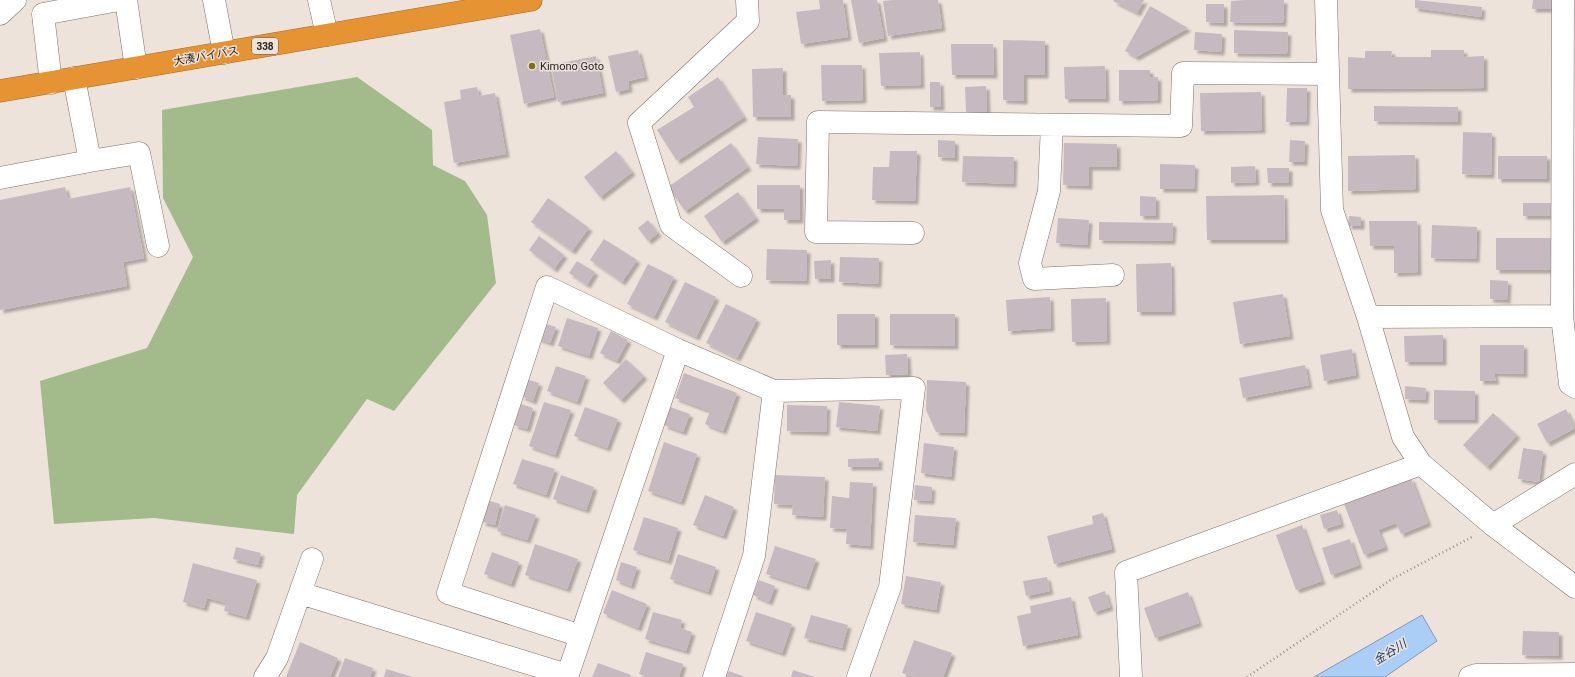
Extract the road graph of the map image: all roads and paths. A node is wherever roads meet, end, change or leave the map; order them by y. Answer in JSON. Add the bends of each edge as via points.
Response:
{"nodes":[{"id":1,"x":15,"y":0,"type":"edge"},
{"id":2,"x":118,"y":0,"type":"edge"},
{"id":3,"x":126,"y":0,"type":"edge"},
{"id":4,"x":214,"y":0,"type":"edge"},
{"id":5,"x":319,"y":0,"type":"edge"},
{"id":6,"x":531,"y":0,"type":"edge"},
{"id":7,"x":747,"y":0,"type":"edge"},
{"id":8,"x":1326,"y":0,"type":"edge"},
{"id":9,"x":1563,"y":0,"type":"edge"},
{"id":10,"x":457,"y":6,"type":"edge"},
{"id":11,"x":0,"y":14,"type":"edge"},
{"id":12,"x":327,"y":35,"type":"junction"},
{"id":13,"x":224,"y":53,"type":"junction"},
{"id":14,"x":136,"y":68,"type":"junction"},
{"id":15,"x":1327,"y":74,"type":"junction"},
{"id":16,"x":74,"y":78,"type":"junction"},
{"id":17,"x":51,"y":83,"type":"junction"},
{"id":18,"x":0,"y":91,"type":"edge"},
{"id":19,"x":1052,"y":125,"type":"junction"},
{"id":20,"x":90,"y":161,"type":"junction"},
{"id":21,"x":0,"y":178,"type":"edge"},
{"id":22,"x":913,"y":234,"type":"dead end"},
{"id":23,"x":158,"y":246,"type":"dead end"},
{"id":24,"x":1113,"y":275,"type":"dead end"},
{"id":25,"x":741,"y":276,"type":"dead end"},
{"id":26,"x":1562,"y":316,"type":"junction"},
{"id":27,"x":1368,"y":318,"type":"junction"},
{"id":28,"x":678,"y":350,"type":"junction"},
{"id":29,"x":1575,"y":387,"type":"edge"},
{"id":30,"x":774,"y":391,"type":"junction"},
{"id":31,"x":1421,"y":464,"type":"junction"},
{"id":32,"x":1575,"y":474,"type":"edge"},
{"id":33,"x":1493,"y":525,"type":"junction"},
{"id":34,"x":312,"y":558,"type":"dead end"},
{"id":35,"x":1575,"y":587,"type":"edge"},
{"id":36,"x":300,"y":593,"type":"junction"},
{"id":37,"x":581,"y":636,"type":"junction"},
{"id":38,"x":1575,"y":674,"type":"edge"},
{"id":39,"x":567,"y":676,"type":"edge"},
{"id":40,"x":265,"y":677,"type":"edge"},
{"id":41,"x":714,"y":677,"type":"edge"},
{"id":42,"x":858,"y":677,"type":"edge"},
{"id":43,"x":1131,"y":677,"type":"edge"},
{"id":44,"x":1247,"y":677,"type":"edge"},
{"id":45,"x":1470,"y":677,"type":"edge"}],
"edges":[{"from":1,"to":11,"type":"street"},
{"from":2,"to":17,"type":"street","via":[[43,14]]},
{"from":3,"to":14,"type":"street"},
{"from":4,"to":13,"type":"street"},
{"from":5,"to":12,"type":"street"},
{"from":6,"to":10,"type":"highway","name":"大湊バイパス","number":"338"},
{"from":7,"to":25,"type":"street","via":[[748,21],[639,123],[671,225]]},
{"from":8,"to":15,"type":"street"},
{"from":9,"to":26,"type":"street"},
{"from":10,"to":12,"type":"highway","name":"大湊バイパス","number":"338"},
{"from":12,"to":13,"type":"highway","name":"大湊バイパス","number":"338"},
{"from":13,"to":14,"type":"highway","name":"大湊バイパス","number":"338"},
{"from":14,"to":16,"type":"highway","name":"大湊バイパス","number":"338"},
{"from":15,"to":19,"type":"street","via":[[1183,72],[1182,126]]},
{"from":15,"to":27,"type":"street","via":[[1332,210]]},
{"from":16,"to":17,"type":"highway","name":"大湊バイパス","number":"338"},
{"from":16,"to":20,"type":"street"},
{"from":17,"to":18,"type":"highway","name":"大湊バイパス","number":"338"},
{"from":19,"to":22,"type":"street","via":[[818,122],[816,232]]},
{"from":19,"to":24,"type":"street","via":[[1049,191],[1030,262],[1034,279]]},
{"from":20,"to":21,"type":"street"},
{"from":20,"to":23,"type":"street","via":[[139,153]]},
{"from":26,"to":27,"type":"street"},
{"from":26,"to":29,"type":"street","via":[[1570,384]]},
{"from":27,"to":31,"type":"street","via":[[1403,437]]},
{"from":28,"to":30,"type":"street"},
{"from":28,"to":37,"type":"street"},
{"from":28,"to":37,"type":"street","via":[[547,287],[448,593]]},
{"from":30,"to":41,"type":"street","via":[[754,556]]},
{"from":30,"to":42,"type":"street","via":[[914,388],[890,587]]},
{"from":31,"to":33,"type":"street"},
{"from":31,"to":43,"type":"street","via":[[1126,572]]},
{"from":32,"to":33,"type":"street"},
{"from":33,"to":35,"type":"street"},
{"from":33,"to":44,"type":"path","via":[[1392,580]]},
{"from":34,"to":36,"type":"street"},
{"from":36,"to":39,"type":"street"},
{"from":36,"to":40,"type":"street","via":[[277,658]]},
{"from":37,"to":39,"type":"street"},
{"from":38,"to":45,"type":"street"}]}
